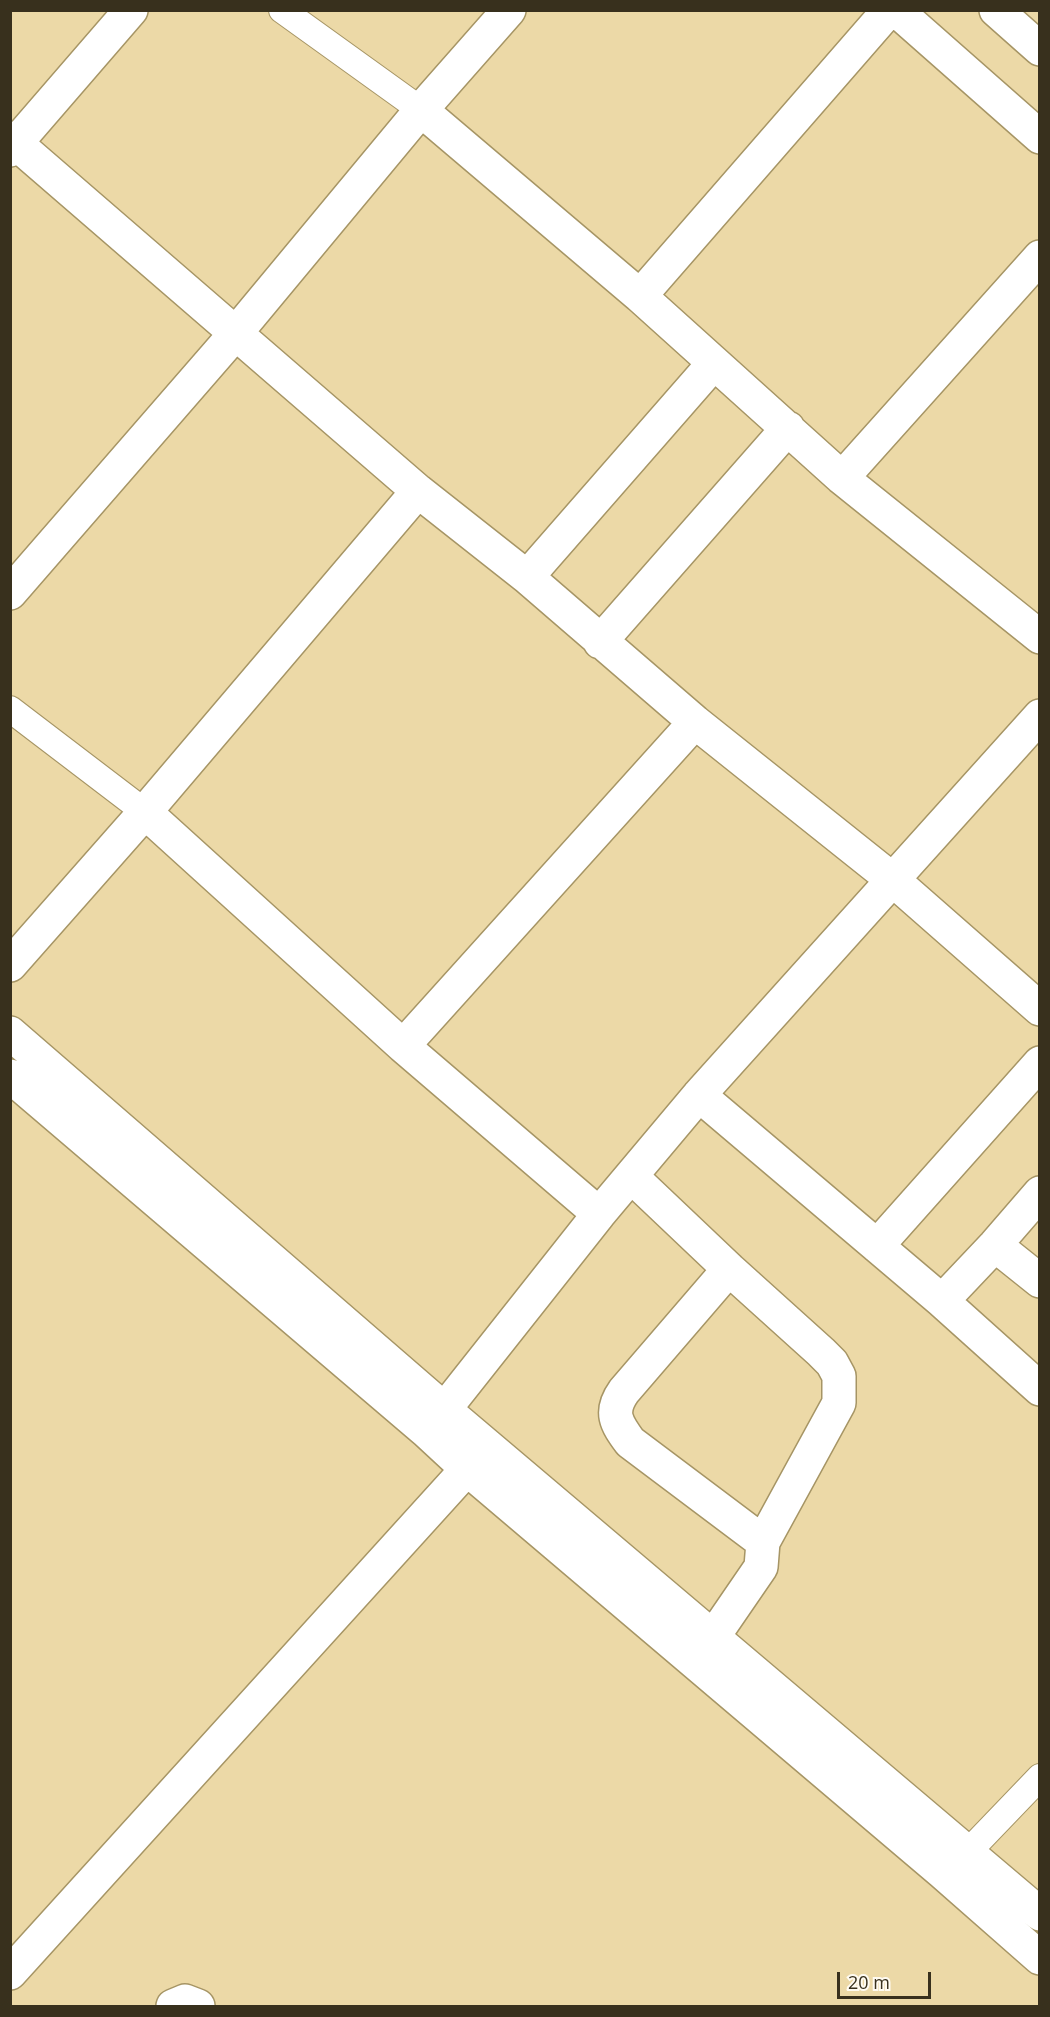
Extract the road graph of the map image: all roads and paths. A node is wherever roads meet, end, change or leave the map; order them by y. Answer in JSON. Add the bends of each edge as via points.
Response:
{"nodes":[{"id":1,"x":131,"y":10,"type":"edge"},
{"id":2,"x":282,"y":10,"type":"edge"},
{"id":3,"x":509,"y":10,"type":"edge"},
{"id":4,"x":889,"y":10,"type":"edge"},
{"id":5,"x":896,"y":10,"type":"edge"},
{"id":6,"x":996,"y":10,"type":"edge"},
{"id":7,"x":1040,"y":49,"type":"edge"},
{"id":8,"x":421,"y":110,"type":"junction"},
{"id":9,"x":1040,"y":136,"type":"edge"},
{"id":10,"x":12,"y":143,"type":"edge"},
{"id":11,"x":1040,"y":257,"type":"edge"},
{"id":12,"x":640,"y":296,"type":"junction"},
{"id":13,"x":235,"y":334,"type":"junction"},
{"id":14,"x":714,"y":363,"type":"junction"},
{"id":15,"x":788,"y":428,"type":"junction"},
{"id":16,"x":842,"y":478,"type":"junction"},
{"id":17,"x":418,"y":491,"type":"junction"},
{"id":18,"x":527,"y":577,"type":"junction"},
{"id":19,"x":10,"y":593,"type":"edge"},
{"id":20,"x":1040,"y":637,"type":"edge"},
{"id":21,"x":600,"y":642,"type":"junction"},
{"id":22,"x":10,"y":709,"type":"edge"},
{"id":23,"x":1040,"y":716,"type":"edge"},
{"id":24,"x":695,"y":723,"type":"junction"},
{"id":25,"x":145,"y":812,"type":"junction"},
{"id":26,"x":893,"y":880,"type":"junction"},
{"id":27,"x":10,"y":965,"type":"edge"},
{"id":28,"x":1040,"y":1009,"type":"edge"},
{"id":29,"x":10,"y":1033,"type":"edge"},
{"id":30,"x":403,"y":1046,"type":"junction"},
{"id":31,"x":1040,"y":1064,"type":"edge"},
{"id":32,"x":10,"y":1076,"type":"edge"},
{"id":33,"x":699,"y":1095,"type":"junction"},
{"id":34,"x":631,"y":1176,"type":"junction"},
{"id":35,"x":1040,"y":1193,"type":"edge"},
{"id":36,"x":599,"y":1214,"type":"junction"},
{"id":37,"x":995,"y":1245,"type":"junction"},
{"id":38,"x":877,"y":1246,"type":"junction"},
{"id":39,"x":729,"y":1269,"type":"junction"},
{"id":40,"x":1040,"y":1281,"type":"edge"},
{"id":41,"x":942,"y":1301,"type":"junction"},
{"id":42,"x":1040,"y":1389,"type":"edge"},
{"id":43,"x":436,"y":1420,"type":"junction"},
{"id":44,"x":467,"y":1469,"type":"junction"},
{"id":45,"x":763,"y":1542,"type":"junction"},
{"id":46,"x":703,"y":1649,"type":"junction"},
{"id":47,"x":1040,"y":1777,"type":"edge"},
{"id":48,"x":967,"y":1852,"type":"junction"},
{"id":49,"x":1040,"y":1914,"type":"edge"},
{"id":50,"x":1040,"y":1958,"type":"edge"},
{"id":51,"x":10,"y":1973,"type":"edge"},
{"id":52,"x":172,"y":2007,"type":"edge"},
{"id":53,"x":198,"y":2007,"type":"edge"}],
"edges":[{"from":1,"to":10,"type":"street"},
{"from":2,"to":8,"type":"street"},
{"from":3,"to":8,"type":"street"},
{"from":4,"to":12,"type":"street"},
{"from":5,"to":9,"type":"street"},
{"from":6,"to":7,"type":"street"},
{"from":8,"to":12,"type":"street"},
{"from":8,"to":13,"type":"street"},
{"from":10,"to":13,"type":"street"},
{"from":11,"to":16,"type":"street"},
{"from":12,"to":14,"type":"street"},
{"from":13,"to":17,"type":"street"},
{"from":13,"to":19,"type":"street"},
{"from":14,"to":15,"type":"street"},
{"from":14,"to":18,"type":"street"},
{"from":15,"to":16,"type":"street"},
{"from":15,"to":21,"type":"street"},
{"from":16,"to":20,"type":"street"},
{"from":17,"to":18,"type":"street"},
{"from":17,"to":25,"type":"street"},
{"from":18,"to":21,"type":"street"},
{"from":21,"to":24,"type":"street"},
{"from":22,"to":25,"type":"street"},
{"from":23,"to":26,"type":"street"},
{"from":24,"to":26,"type":"street"},
{"from":24,"to":30,"type":"street"},
{"from":25,"to":27,"type":"street"},
{"from":25,"to":30,"type":"street"},
{"from":26,"to":28,"type":"street"},
{"from":26,"to":33,"type":"street"},
{"from":29,"to":43,"type":"street"},
{"from":30,"to":36,"type":"street"},
{"from":31,"to":38,"type":"street"},
{"from":32,"to":43,"type":"street"},
{"from":33,"to":34,"type":"street"},
{"from":33,"to":38,"type":"street"},
{"from":34,"to":36,"type":"street"},
{"from":34,"to":39,"type":"street"},
{"from":35,"to":37,"type":"street"},
{"from":36,"to":43,"type":"street"},
{"from":37,"to":40,"type":"street"},
{"from":37,"to":41,"type":"street"},
{"from":38,"to":41,"type":"street"},
{"from":39,"to":45,"type":"street","via":[[821,1352],[839,1376],[839,1403]]},
{"from":39,"to":45,"type":"street","via":[[616,1401],[615,1414],[630,1442]]},
{"from":41,"to":42,"type":"street"},
{"from":43,"to":44,"type":"street"},
{"from":43,"to":46,"type":"street"},
{"from":44,"to":46,"type":"street"},
{"from":44,"to":51,"type":"street"},
{"from":45,"to":46,"type":"street","via":[[761,1567]]},
{"from":46,"to":48,"type":"street"},
{"from":46,"to":50,"type":"street"},
{"from":47,"to":48,"type":"street"},
{"from":48,"to":49,"type":"street"},
{"from":52,"to":53,"type":"street","via":[[185,2001]]}]}
